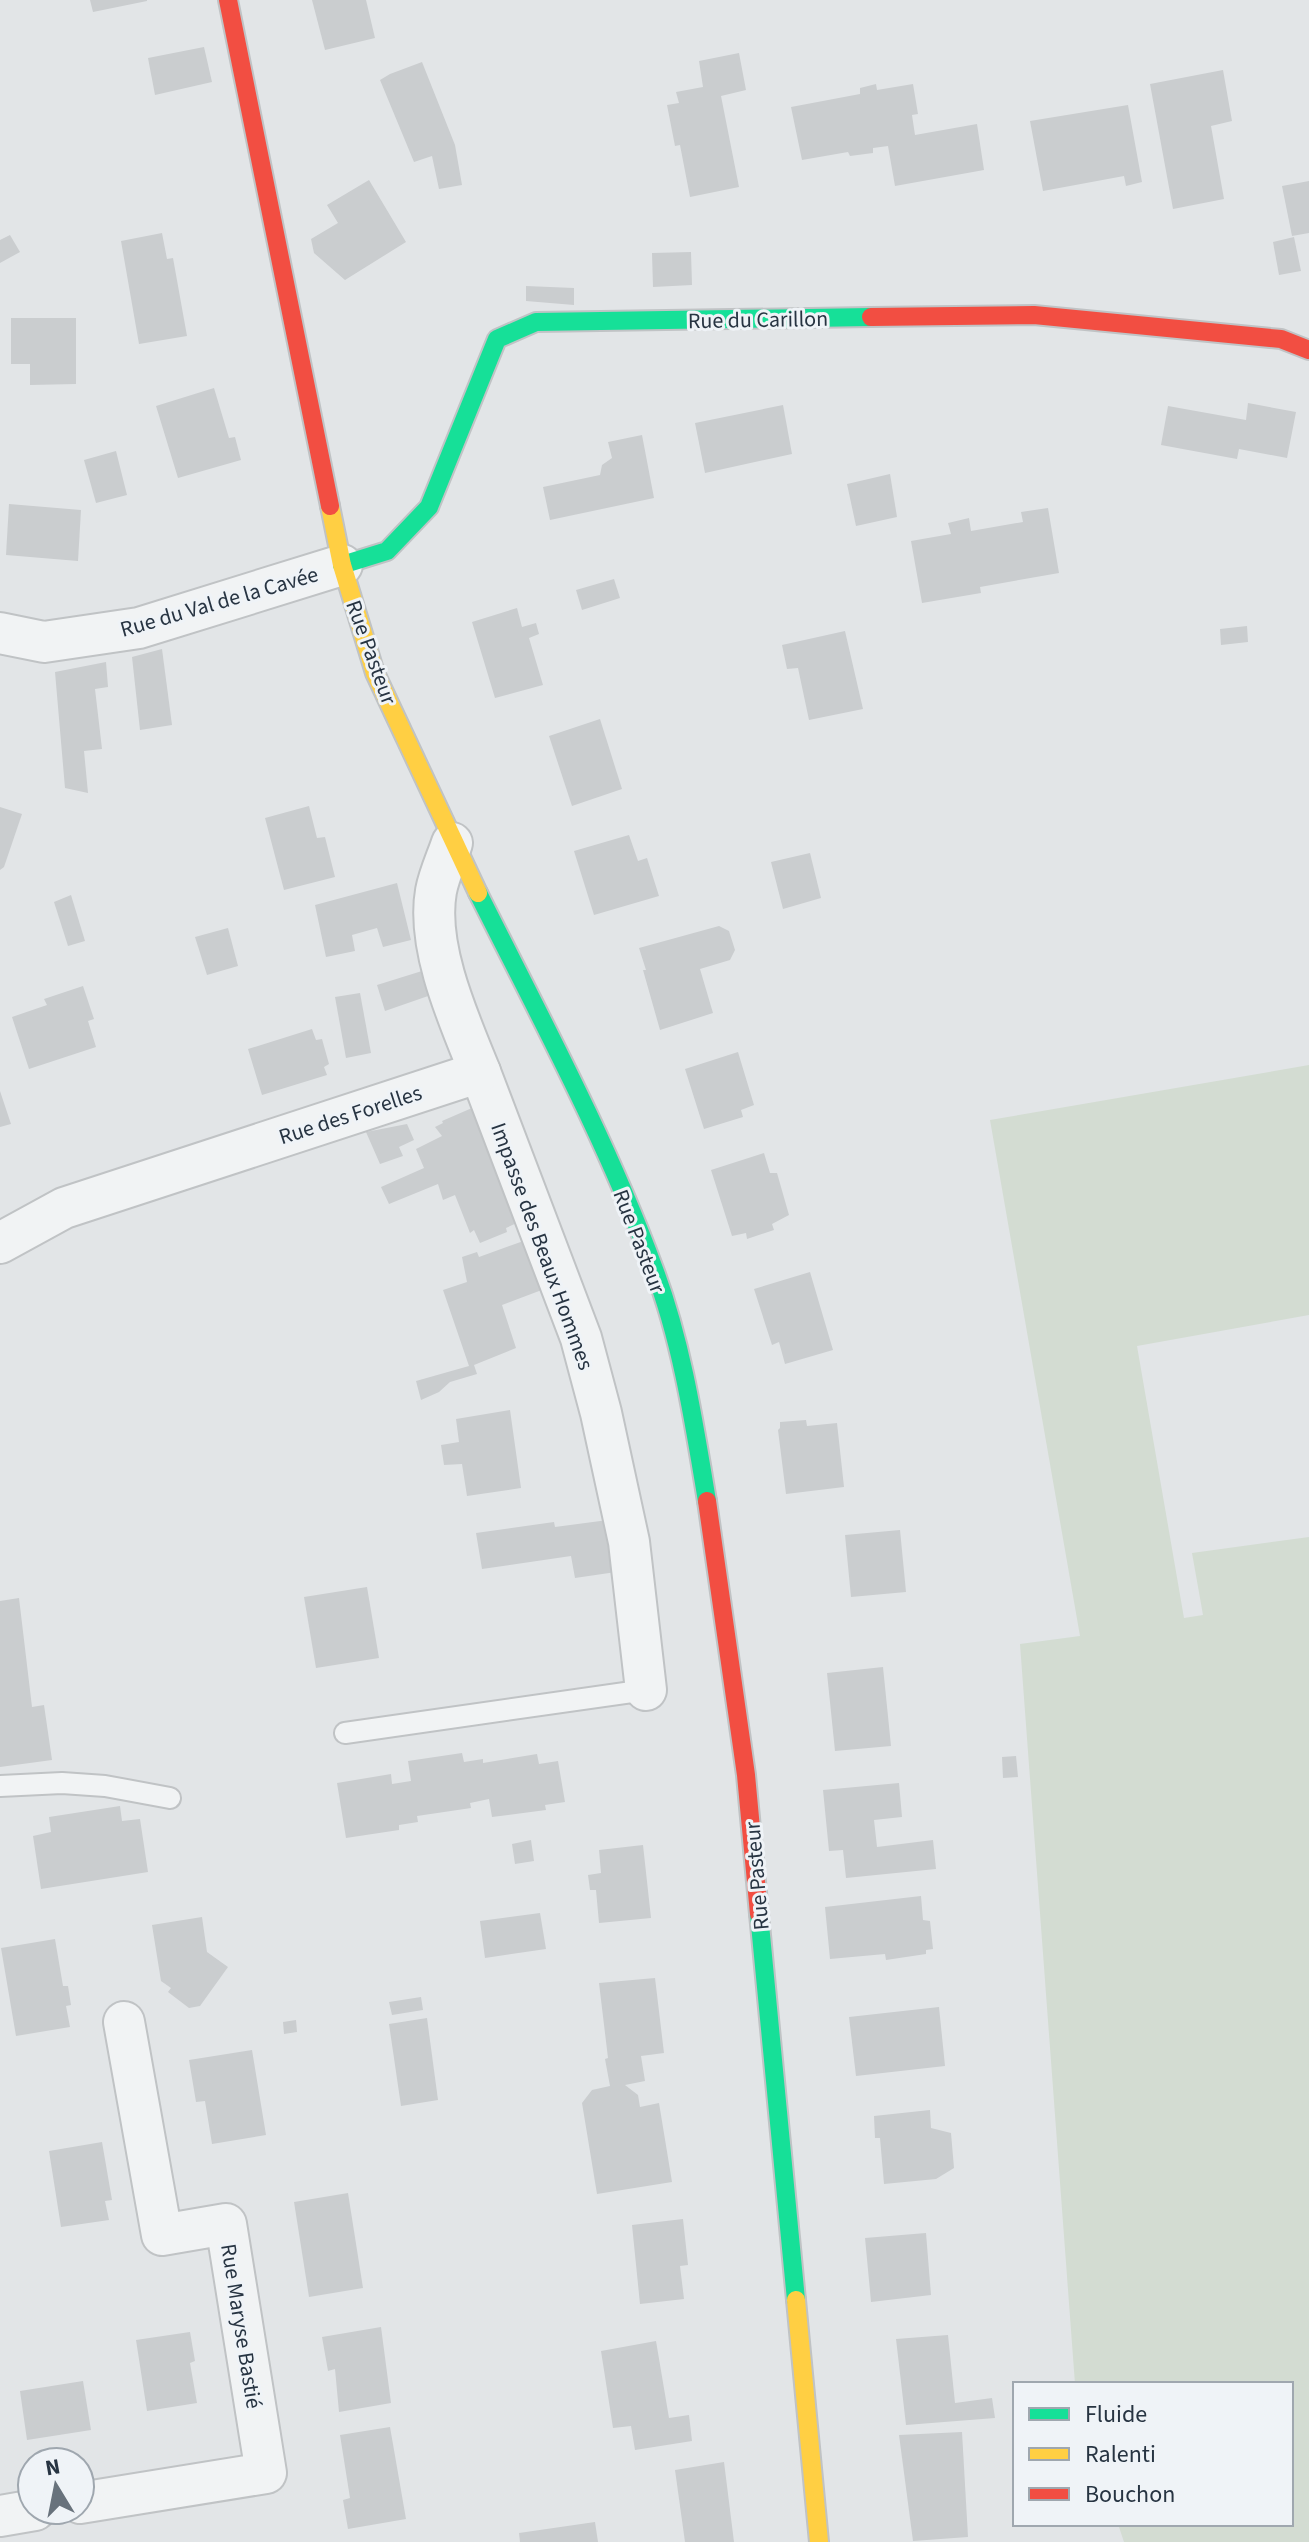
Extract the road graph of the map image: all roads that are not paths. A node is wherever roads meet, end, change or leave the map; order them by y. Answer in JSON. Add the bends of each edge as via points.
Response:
{"nodes":[{"id":1,"x":228,"y":0,"type":"edge"},
{"id":2,"x":1309,"y":350,"type":"edge"},
{"id":3,"x":342,"y":565,"type":"junction"},
{"id":4,"x":0,"y":633,"type":"edge"},
{"id":5,"x":452,"y":843,"type":"junction"},
{"id":6,"x":480,"y":1072,"type":"junction"},
{"id":7,"x":0,"y":1243,"type":"edge"},
{"id":8,"x":646,"y":1690,"type":"joint"},
{"id":9,"x":345,"y":1733,"type":"dead end"},
{"id":10,"x":0,"y":1786,"type":"edge"},
{"id":11,"x":170,"y":1798,"type":"dead end"},
{"id":12,"x":124,"y":2022,"type":"dead end"},
{"id":13,"x":96,"y":2500,"type":"edge"},
{"id":14,"x":819,"y":2542,"type":"edge"}],
"edges":[{"from":1,"to":3,"type":"street","name":"Rue Pasteur"},
{"from":2,"to":3,"type":"street","name":"Rue du Carillon","via":[[1281,339],[1034,315],[536,322],[497,339],[429,507],[387,551]]},
{"from":3,"to":4,"type":"street","name":"Rue du Val de la Cavée","via":[[139,628],[44,642]]},
{"from":3,"to":5,"type":"street","name":"Rue Pasteur","via":[[375,673]]},
{"from":5,"to":6,"type":"street","via":[[436,891],[435,940]]},
{"from":5,"to":14,"type":"street","name":"Rue Pasteur","via":[[591,1118],[655,1271],[688,1389],[746,1775]]},
{"from":6,"to":7,"type":"street","name":"Rue des Forelles","via":[[64,1208]]},
{"from":6,"to":8,"type":"street","name":"Impasse des Beaux Hommes","via":[[581,1338],[629,1542]]},
{"from":8,"to":9,"type":"lane","name":"Impasse des Beaux Hommes"},
{"from":10,"to":11,"type":"lane","via":[[105,1786]]},
{"from":12,"to":13,"type":"street","name":"Rue Maryse Bastié","via":[[162,2235],[226,2224],[266,2473]]}]}
